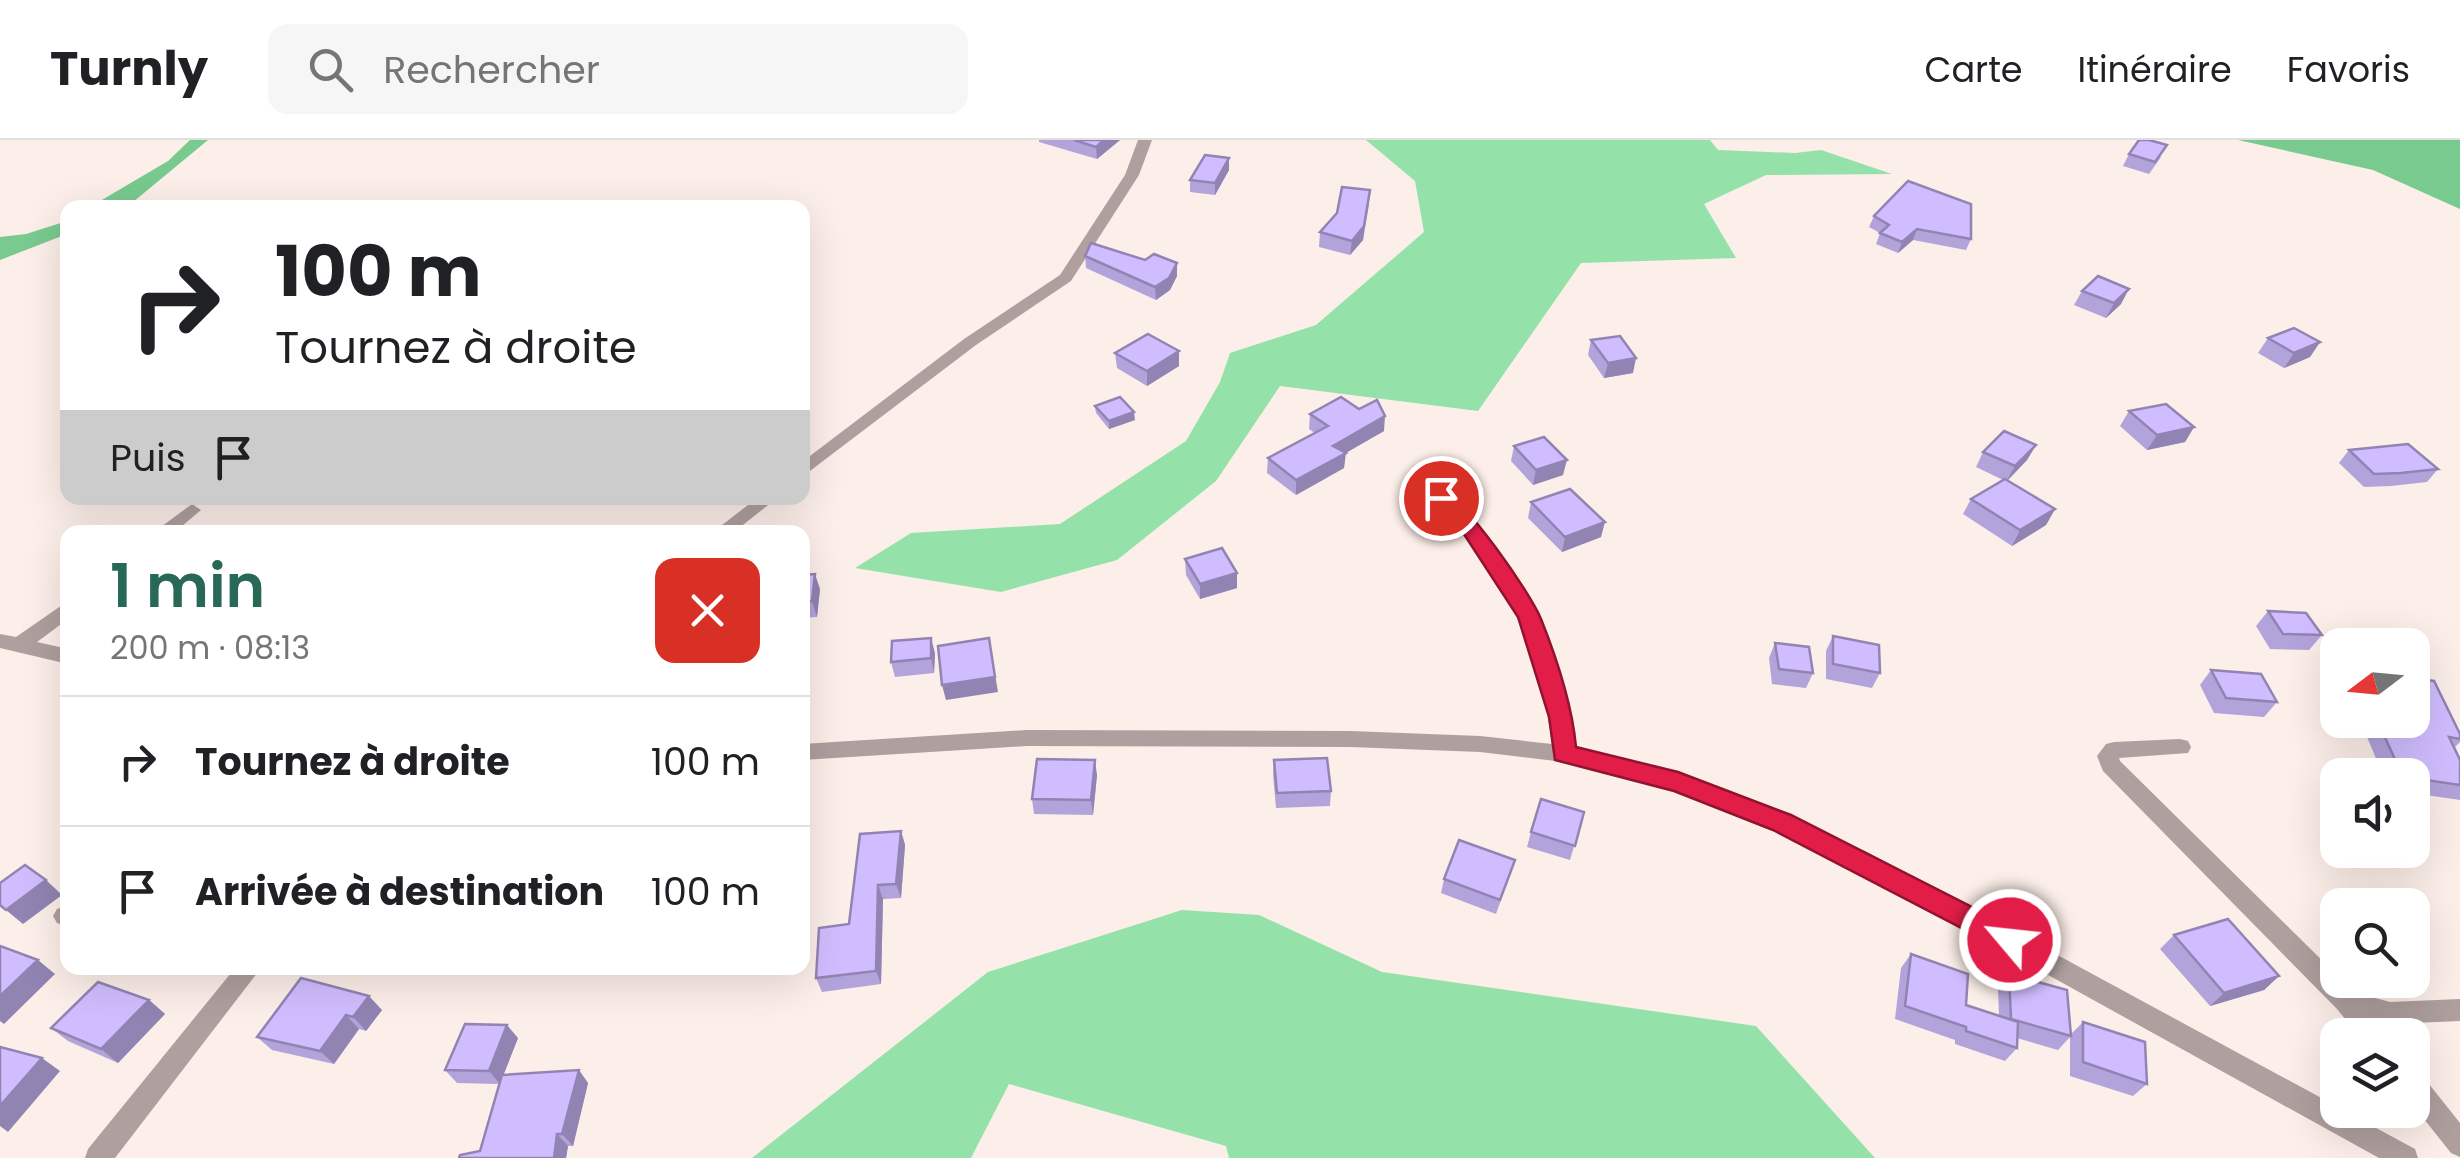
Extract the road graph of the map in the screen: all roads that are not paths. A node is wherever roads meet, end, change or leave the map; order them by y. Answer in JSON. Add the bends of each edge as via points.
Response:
{"nodes":[{"id":1,"x":1145,"y":140,"type":"edge"},
{"id":2,"x":810,"y":465,"type":"edge"},
{"id":3,"x":1441,"y":498,"type":"dead end"},
{"id":4,"x":759,"y":505,"type":"edge"},
{"id":5,"x":192,"y":510,"type":"dead end"},
{"id":6,"x":172,"y":525,"type":"edge"},
{"id":7,"x":731,"y":525,"type":"edge"},
{"id":8,"x":60,"y":613,"type":"edge"},
{"id":9,"x":10,"y":643,"type":"edge"},
{"id":10,"x":60,"y":655,"type":"edge"},
{"id":11,"x":2180,"y":747,"type":"dead end"},
{"id":12,"x":810,"y":751,"type":"edge"},
{"id":13,"x":1564,"y":754,"type":"junction"},
{"id":14,"x":242,"y":975,"type":"edge"},
{"id":15,"x":2346,"y":1001,"type":"junction"},
{"id":16,"x":2460,"y":1010,"type":"edge"},
{"id":17,"x":2360,"y":1018,"type":"edge"},
{"id":18,"x":2430,"y":1106,"type":"edge"},
{"id":19,"x":2460,"y":1144,"type":"edge"},
{"id":20,"x":98,"y":1158,"type":"edge"},
{"id":21,"x":2405,"y":1158,"type":"edge"}],
"edges":[{"from":1,"to":2,"type":"street","via":[[1132,176],[1066,278]]},
{"from":3,"to":13,"type":"street","via":[[1469,526],[1529,616],[1561,717]]},
{"from":4,"to":7,"type":"street"},
{"from":5,"to":6,"type":"street"},
{"from":8,"to":9,"type":"street"},
{"from":9,"to":10,"type":"street"},
{"from":11,"to":15,"type":"street","via":[[2114,750],[2108,756]]},
{"from":12,"to":13,"type":"street","via":[[994,739],[1283,738],[1466,743]]},
{"from":13,"to":21,"type":"street","via":[[1678,782],[1782,822]]},
{"from":14,"to":20,"type":"street"},
{"from":15,"to":16,"type":"street","via":[[2390,1013]]},
{"from":15,"to":17,"type":"street"},
{"from":18,"to":19,"type":"street"}]}
